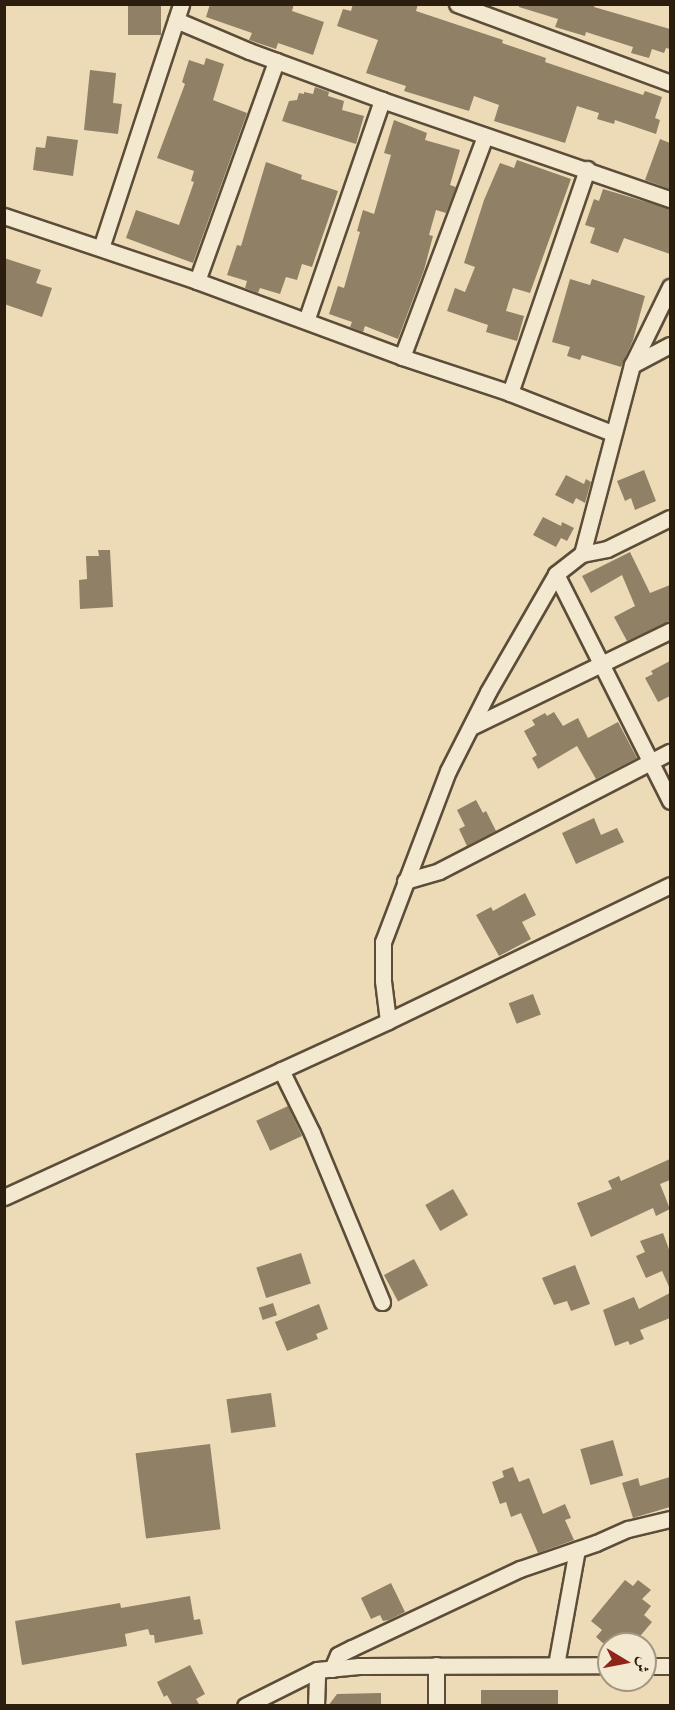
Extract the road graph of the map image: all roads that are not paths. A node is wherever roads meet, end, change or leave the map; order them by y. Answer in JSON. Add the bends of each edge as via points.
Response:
{"nodes":[{"id":1,"x":181,"y":4,"type":"edge"},
{"id":2,"x":457,"y":4,"type":"edge"},
{"id":3,"x":176,"y":20,"type":"junction"},
{"id":4,"x":276,"y":61,"type":"junction"},
{"id":5,"x":670,"y":83,"type":"edge"},
{"id":6,"x":382,"y":100,"type":"junction"},
{"id":7,"x":485,"y":136,"type":"junction"},
{"id":8,"x":587,"y":169,"type":"junction"},
{"id":9,"x":670,"y":199,"type":"edge"},
{"id":10,"x":4,"y":216,"type":"edge"},
{"id":11,"x":101,"y":248,"type":"junction"},
{"id":12,"x":196,"y":281,"type":"junction"},
{"id":13,"x":670,"y":287,"type":"edge"},
{"id":14,"x":306,"y":321,"type":"junction"},
{"id":15,"x":670,"y":345,"type":"edge"},
{"id":16,"x":402,"y":357,"type":"junction"},
{"id":17,"x":632,"y":365,"type":"junction"},
{"id":18,"x":510,"y":393,"type":"junction"},
{"id":19,"x":612,"y":433,"type":"junction"},
{"id":20,"x":670,"y":518,"type":"edge"},
{"id":21,"x":582,"y":554,"type":"junction"},
{"id":22,"x":556,"y":573,"type":"junction"},
{"id":23,"x":670,"y":631,"type":"edge"},
{"id":24,"x":603,"y":664,"type":"junction"},
{"id":25,"x":471,"y":727,"type":"junction"},
{"id":26,"x":670,"y":752,"type":"edge"},
{"id":27,"x":651,"y":762,"type":"junction"},
{"id":28,"x":670,"y":801,"type":"edge"},
{"id":29,"x":405,"y":881,"type":"junction"},
{"id":30,"x":670,"y":885,"type":"edge"},
{"id":31,"x":388,"y":1021,"type":"junction"},
{"id":32,"x":281,"y":1070,"type":"junction"},
{"id":33,"x":4,"y":1197,"type":"edge"},
{"id":34,"x":382,"y":1302,"type":"dead end"},
{"id":35,"x":670,"y":1520,"type":"edge"},
{"id":36,"x":577,"y":1550,"type":"junction"},
{"id":37,"x":436,"y":1665,"type":"junction"},
{"id":38,"x":555,"y":1665,"type":"junction"},
{"id":39,"x":597,"y":1665,"type":"edge"},
{"id":40,"x":324,"y":1670,"type":"junction"},
{"id":41,"x":245,"y":1706,"type":"edge"},
{"id":42,"x":316,"y":1706,"type":"edge"},
{"id":43,"x":436,"y":1706,"type":"edge"}],
"edges":[{"from":1,"to":3,"type":"street"},
{"from":2,"to":5,"type":"street"},
{"from":3,"to":4,"type":"street"},
{"from":3,"to":11,"type":"street"},
{"from":4,"to":6,"type":"street"},
{"from":4,"to":12,"type":"street"},
{"from":6,"to":7,"type":"street"},
{"from":6,"to":14,"type":"street"},
{"from":7,"to":8,"type":"street"},
{"from":7,"to":16,"type":"street"},
{"from":8,"to":9,"type":"street"},
{"from":8,"to":18,"type":"street"},
{"from":10,"to":11,"type":"street"},
{"from":11,"to":12,"type":"street"},
{"from":12,"to":14,"type":"street"},
{"from":13,"to":17,"type":"street"},
{"from":14,"to":16,"type":"street"},
{"from":15,"to":17,"type":"street"},
{"from":16,"to":18,"type":"street"},
{"from":17,"to":19,"type":"street"},
{"from":18,"to":19,"type":"street"},
{"from":19,"to":21,"type":"street"},
{"from":20,"to":21,"type":"street","via":[[607,549]]},
{"from":21,"to":22,"type":"street"},
{"from":22,"to":24,"type":"street"},
{"from":22,"to":25,"type":"street"},
{"from":23,"to":24,"type":"street"},
{"from":24,"to":25,"type":"street"},
{"from":24,"to":27,"type":"street"},
{"from":25,"to":29,"type":"street","via":[[448,771]]},
{"from":26,"to":27,"type":"street"},
{"from":27,"to":28,"type":"street"},
{"from":27,"to":29,"type":"street","via":[[439,871]]},
{"from":29,"to":31,"type":"street","via":[[383,942]]},
{"from":30,"to":31,"type":"street"},
{"from":31,"to":32,"type":"street"},
{"from":32,"to":33,"type":"street"},
{"from":32,"to":34,"type":"street","via":[[312,1133]]},
{"from":35,"to":36,"type":"street","via":[[628,1529]]},
{"from":36,"to":38,"type":"street"},
{"from":36,"to":40,"type":"street","via":[[520,1569],[352,1648],[338,1655]]},
{"from":37,"to":38,"type":"street"},
{"from":37,"to":40,"type":"street"},
{"from":37,"to":43,"type":"street"},
{"from":38,"to":39,"type":"street"},
{"from":40,"to":41,"type":"street"},
{"from":40,"to":42,"type":"street"}]}
